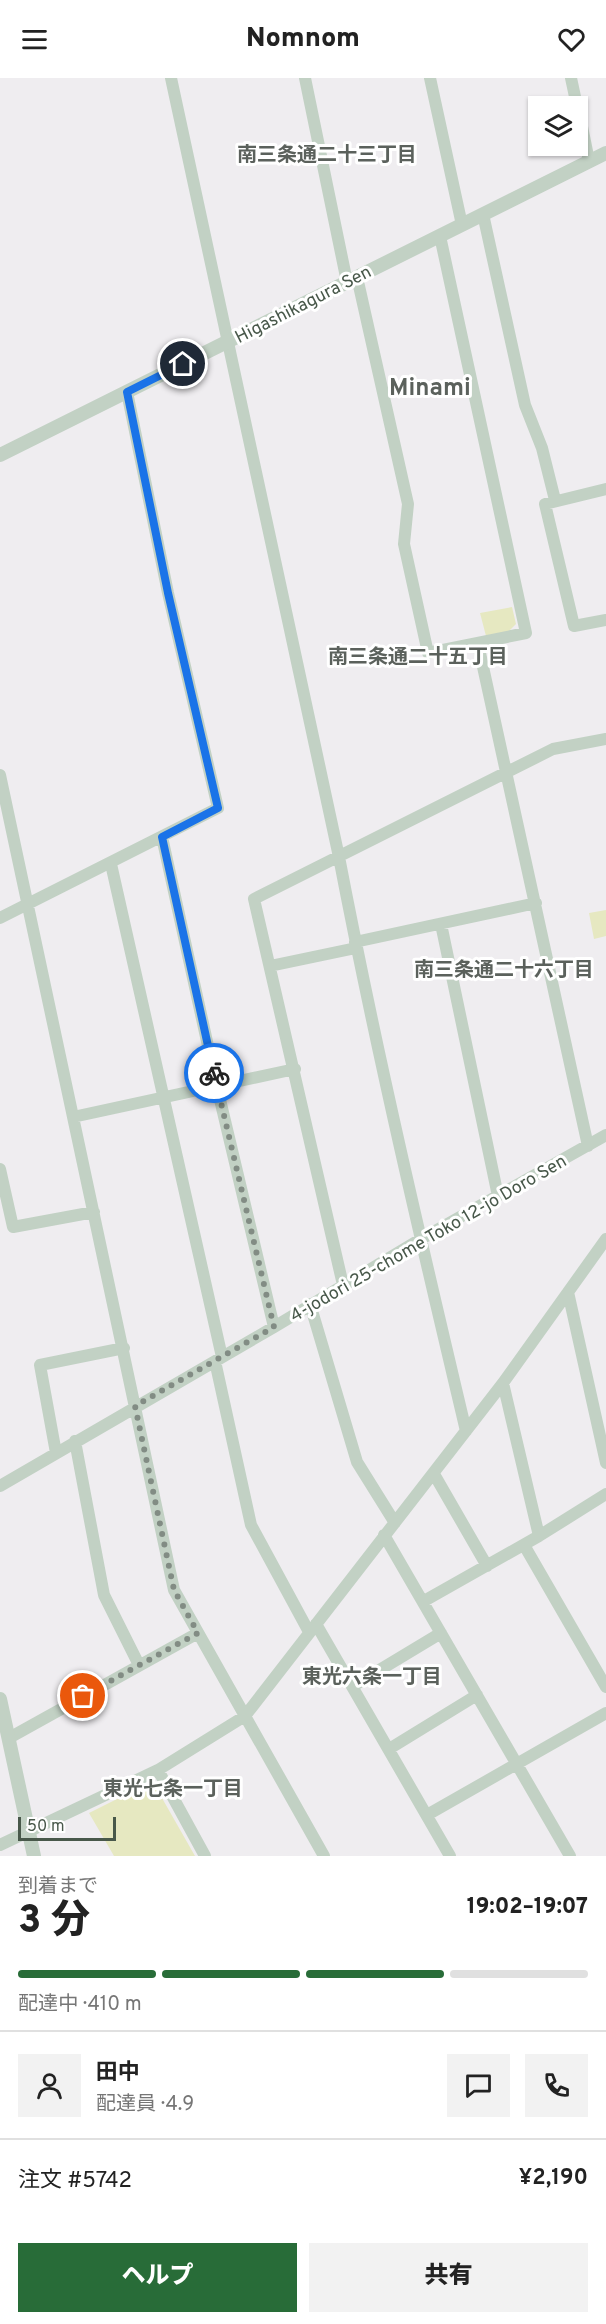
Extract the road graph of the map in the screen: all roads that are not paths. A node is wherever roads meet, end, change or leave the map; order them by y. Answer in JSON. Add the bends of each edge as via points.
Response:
{"nodes":[{"id":1,"x":171,"y":78,"type":"edge"},
{"id":2,"x":305,"y":78,"type":"edge"},
{"id":3,"x":430,"y":78,"type":"edge"},
{"id":4,"x":571,"y":78,"type":"edge"},
{"id":5,"x":575,"y":96,"type":"edge"},
{"id":6,"x":606,"y":153,"type":"edge"},
{"id":7,"x":588,"y":156,"type":"edge"},
{"id":8,"x":589,"y":161,"type":"junction"},
{"id":9,"x":483,"y":214,"type":"junction"},
{"id":10,"x":462,"y":225,"type":"junction"},
{"id":11,"x":440,"y":236,"type":"junction"},
{"id":12,"x":352,"y":279,"type":"junction"},
{"id":13,"x":228,"y":341,"type":"junction"},
{"id":14,"x":127,"y":392,"type":"junction"},
{"id":15,"x":0,"y":455,"type":"edge"},
{"id":16,"x":606,"y":489,"type":"edge"},
{"id":17,"x":555,"y":500,"type":"junction"},
{"id":18,"x":606,"y":620,"type":"edge"},
{"id":19,"x":478,"y":644,"type":"junction"},
{"id":20,"x":605,"y":742,"type":"edge"},
{"id":21,"x":507,"y":772,"type":"junction"},
{"id":22,"x":0,"y":775,"type":"edge"},
{"id":23,"x":162,"y":837,"type":"junction"},
{"id":24,"x":339,"y":857,"type":"junction"},
{"id":25,"x":111,"y":864,"type":"junction"},
{"id":26,"x":536,"y":903,"type":"junction"},
{"id":27,"x":29,"y":904,"type":"junction"},
{"id":28,"x":0,"y":918,"type":"edge"},
{"id":29,"x":441,"y":924,"type":"junction"},
{"id":30,"x":355,"y":945,"type":"junction"},
{"id":31,"x":270,"y":966,"type":"junction"},
{"id":32,"x":295,"y":1070,"type":"junction"},
{"id":33,"x":217,"y":1087,"type":"junction"},
{"id":34,"x":164,"y":1098,"type":"junction"},
{"id":35,"x":73,"y":1117,"type":"junction"},
{"id":36,"x":606,"y":1135,"type":"edge"},
{"id":37,"x":588,"y":1146,"type":"junction"},
{"id":38,"x":0,"y":1169,"type":"edge"},
{"id":39,"x":498,"y":1196,"type":"junction"},
{"id":40,"x":94,"y":1212,"type":"junction"},
{"id":41,"x":421,"y":1239,"type":"junction"},
{"id":42,"x":606,"y":1239,"type":"edge"},
{"id":43,"x":343,"y":1284,"type":"junction"},
{"id":44,"x":568,"y":1292,"type":"junction"},
{"id":45,"x":310,"y":1304,"type":"junction"},
{"id":46,"x":274,"y":1327,"type":"junction"},
{"id":47,"x":124,"y":1348,"type":"junction"},
{"id":48,"x":218,"y":1359,"type":"junction"},
{"id":49,"x":503,"y":1383,"type":"junction"},
{"id":50,"x":135,"y":1406,"type":"junction"},
{"id":51,"x":466,"y":1431,"type":"junction"},
{"id":52,"x":75,"y":1442,"type":"junction"},
{"id":53,"x":56,"y":1453,"type":"junction"},
{"id":54,"x":606,"y":1463,"type":"edge"},
{"id":55,"x":434,"y":1474,"type":"junction"},
{"id":56,"x":0,"y":1486,"type":"edge"},
{"id":57,"x":605,"y":1497,"type":"edge"},
{"id":58,"x":395,"y":1523,"type":"junction"},
{"id":59,"x":384,"y":1535,"type":"junction"},
{"id":60,"x":539,"y":1536,"type":"junction"},
{"id":61,"x":524,"y":1545,"type":"junction"},
{"id":62,"x":487,"y":1566,"type":"junction"},
{"id":63,"x":424,"y":1601,"type":"junction"},
{"id":64,"x":312,"y":1628,"type":"junction"},
{"id":65,"x":198,"y":1633,"type":"junction"},
{"id":66,"x":441,"y":1633,"type":"junction"},
{"id":67,"x":139,"y":1665,"type":"junction"},
{"id":68,"x":353,"y":1686,"type":"junction"},
{"id":69,"x":606,"y":1687,"type":"edge"},
{"id":70,"x":477,"y":1695,"type":"junction"},
{"id":71,"x":0,"y":1700,"type":"edge"},
{"id":72,"x":606,"y":1713,"type":"edge"},
{"id":73,"x":244,"y":1716,"type":"junction"},
{"id":74,"x":9,"y":1738,"type":"junction"},
{"id":75,"x":389,"y":1749,"type":"junction"},
{"id":76,"x":518,"y":1764,"type":"junction"},
{"id":77,"x":158,"y":1770,"type":"junction"},
{"id":78,"x":427,"y":1815,"type":"junction"},
{"id":79,"x":28,"y":1830,"type":"junction"},
{"id":80,"x":0,"y":1845,"type":"edge"},
{"id":81,"x":34,"y":1856,"type":"edge"},
{"id":82,"x":206,"y":1856,"type":"edge"},
{"id":83,"x":324,"y":1856,"type":"edge"},
{"id":84,"x":450,"y":1856,"type":"edge"},
{"id":85,"x":570,"y":1856,"type":"edge"}],
"edges":[{"from":1,"to":13,"type":"street"},
{"from":2,"to":12,"type":"street"},
{"from":3,"to":10,"type":"street"},
{"from":4,"to":5,"type":"street"},
{"from":6,"to":8,"type":"street","name":"Higashikagura Sen"},
{"from":7,"to":8,"type":"street"},
{"from":8,"to":9,"type":"street","name":"Higashikagura Sen"},
{"from":9,"to":10,"type":"street","name":"Higashikagura Sen"},
{"from":9,"to":17,"type":"street","via":[[525,405],[542,448]]},
{"from":10,"to":11,"type":"street","name":"Higashikagura Sen"},
{"from":11,"to":12,"type":"street","name":"Higashikagura Sen"},
{"from":11,"to":19,"type":"street","via":[[526,633]]},
{"from":12,"to":13,"type":"street","name":"Higashikagura Sen"},
{"from":12,"to":19,"type":"street","via":[[408,504],[404,544],[428,653]]},
{"from":13,"to":14,"type":"street","name":"Higashikagura Sen"},
{"from":13,"to":24,"type":"street"},
{"from":14,"to":15,"type":"street","name":"Higashikagura Sen"},
{"from":14,"to":23,"type":"street","via":[[218,808]]},
{"from":16,"to":17,"type":"street"},
{"from":17,"to":18,"type":"street","via":[[545,504],[574,626]]},
{"from":19,"to":21,"type":"street"},
{"from":20,"to":21,"type":"street","via":[[553,749]]},
{"from":21,"to":24,"type":"street"},
{"from":21,"to":26,"type":"street"},
{"from":22,"to":27,"type":"street"},
{"from":23,"to":25,"type":"street"},
{"from":23,"to":33,"type":"street"},
{"from":24,"to":30,"type":"street"},
{"from":24,"to":31,"type":"street","via":[[254,898]]},
{"from":25,"to":27,"type":"street"},
{"from":25,"to":34,"type":"street"},
{"from":26,"to":29,"type":"street"},
{"from":26,"to":37,"type":"street"},
{"from":27,"to":28,"type":"street"},
{"from":27,"to":35,"type":"street"},
{"from":29,"to":30,"type":"street"},
{"from":29,"to":39,"type":"street"},
{"from":30,"to":31,"type":"street"},
{"from":30,"to":41,"type":"street"},
{"from":31,"to":32,"type":"street"},
{"from":32,"to":33,"type":"street"},
{"from":32,"to":43,"type":"street"},
{"from":33,"to":34,"type":"street"},
{"from":33,"to":46,"type":"street"},
{"from":34,"to":35,"type":"street"},
{"from":34,"to":48,"type":"street"},
{"from":35,"to":40,"type":"street"},
{"from":36,"to":37,"type":"street","name":"4-jodori 25-chome Toko 12-jo Doro Sen"},
{"from":37,"to":39,"type":"street","name":"4-jodori 25-chome Toko 12-jo Doro Sen"},
{"from":38,"to":40,"type":"street","via":[[13,1227]]},
{"from":39,"to":41,"type":"street","name":"4-jodori 25-chome Toko 12-jo Doro Sen"},
{"from":40,"to":47,"type":"street"},
{"from":41,"to":43,"type":"street","name":"4-jodori 25-chome Toko 12-jo Doro Sen"},
{"from":41,"to":51,"type":"street"},
{"from":42,"to":44,"type":"street"},
{"from":43,"to":45,"type":"street","name":"4-jodori 25-chome Toko 12-jo Doro Sen"},
{"from":44,"to":49,"type":"street"},
{"from":44,"to":54,"type":"street"},
{"from":45,"to":46,"type":"street","name":"4-jodori 25-chome Toko 12-jo Doro Sen"},
{"from":45,"to":58,"type":"street","via":[[357,1462]]},
{"from":46,"to":48,"type":"street","name":"4-jodori 25-chome Toko 12-jo Doro Sen"},
{"from":47,"to":50,"type":"street"},
{"from":47,"to":53,"type":"street","via":[[40,1365]]},
{"from":48,"to":50,"type":"street","name":"4-jodori 25-chome Toko 12-jo Doro Sen"},
{"from":48,"to":64,"type":"street","via":[[251,1525]]},
{"from":49,"to":51,"type":"street"},
{"from":49,"to":60,"type":"street"},
{"from":50,"to":52,"type":"street","name":"4-jodori 25-chome Toko 12-jo Doro Sen"},
{"from":50,"to":65,"type":"street","via":[[174,1590]]},
{"from":51,"to":55,"type":"street"},
{"from":52,"to":53,"type":"street","name":"4-jodori 25-chome Toko 12-jo Doro Sen"},
{"from":52,"to":67,"type":"street","via":[[104,1595]]},
{"from":53,"to":56,"type":"street","name":"4-jodori 25-chome Toko 12-jo Doro Sen"},
{"from":55,"to":58,"type":"street"},
{"from":55,"to":62,"type":"street"},
{"from":57,"to":60,"type":"street"},
{"from":58,"to":59,"type":"street"},
{"from":59,"to":63,"type":"street"},
{"from":59,"to":64,"type":"street"},
{"from":60,"to":61,"type":"street"},
{"from":61,"to":62,"type":"street"},
{"from":61,"to":69,"type":"street"},
{"from":62,"to":63,"type":"street"},
{"from":63,"to":66,"type":"street"},
{"from":64,"to":68,"type":"street"},
{"from":64,"to":73,"type":"street"},
{"from":65,"to":67,"type":"street"},
{"from":65,"to":73,"type":"street"},
{"from":66,"to":68,"type":"street"},
{"from":66,"to":70,"type":"street"},
{"from":67,"to":74,"type":"street"},
{"from":68,"to":75,"type":"street"},
{"from":70,"to":75,"type":"street"},
{"from":70,"to":76,"type":"street"},
{"from":71,"to":74,"type":"street"},
{"from":72,"to":76,"type":"street"},
{"from":73,"to":77,"type":"street"},
{"from":73,"to":83,"type":"street"},
{"from":74,"to":79,"type":"street"},
{"from":75,"to":78,"type":"street"},
{"from":76,"to":78,"type":"street"},
{"from":76,"to":85,"type":"street"},
{"from":77,"to":79,"type":"street"},
{"from":77,"to":82,"type":"street"},
{"from":78,"to":84,"type":"street"},
{"from":79,"to":80,"type":"street"},
{"from":79,"to":81,"type":"street"}]}
